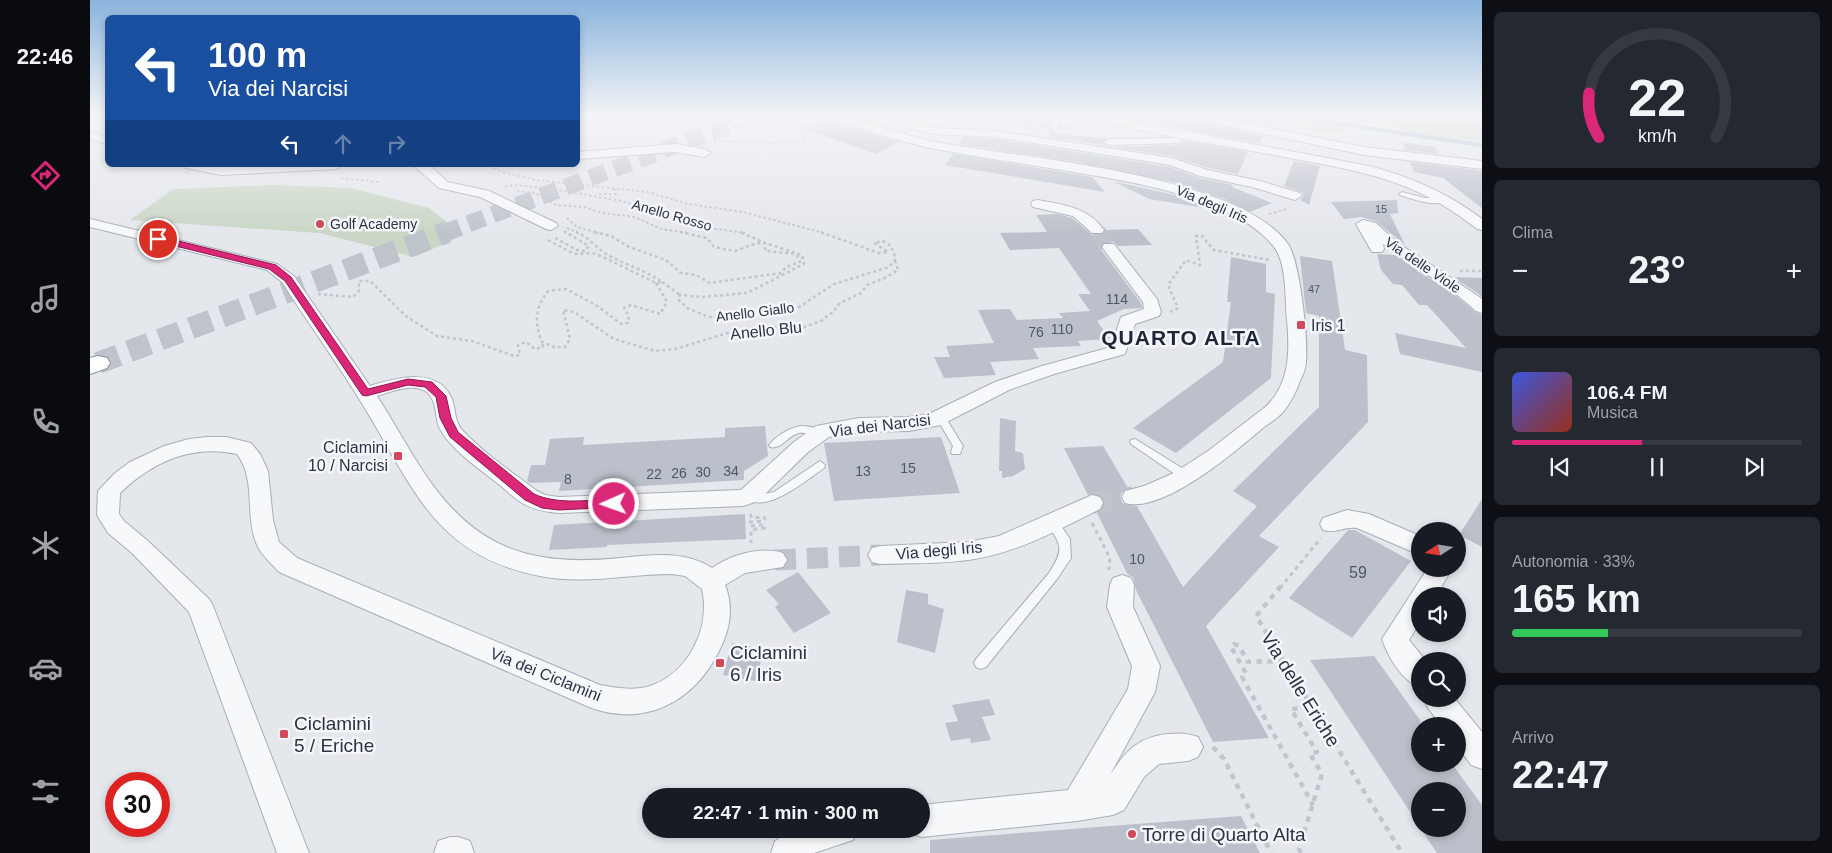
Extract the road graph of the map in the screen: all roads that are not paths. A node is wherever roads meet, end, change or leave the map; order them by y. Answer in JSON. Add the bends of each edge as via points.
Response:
{"nodes":[{"id":1,"x":999,"y":156,"type":"edge"},
{"id":2,"x":1132,"y":156,"type":"edge"},
{"id":3,"x":1295,"y":156,"type":"edge"},
{"id":4,"x":1408,"y":156,"type":"edge"},
{"id":5,"x":1417,"y":157,"type":"junction"},
{"id":6,"x":1482,"y":165,"type":"edge"},
{"id":7,"x":200,"y":167,"type":"edge"},
{"id":8,"x":423,"y":167,"type":"edge"},
{"id":9,"x":335,"y":170,"type":"edge"},
{"id":10,"x":1402,"y":194,"type":"dead end"},
{"id":11,"x":1295,"y":196,"type":"dead end"},
{"id":12,"x":1447,"y":200,"type":"junction"},
{"id":13,"x":1038,"y":204,"type":"dead end"},
{"id":14,"x":1482,"y":214,"type":"edge"},
{"id":15,"x":90,"y":223,"type":"edge"},
{"id":16,"x":554,"y":226,"type":"road end"},
{"id":17,"x":1482,"y":226,"type":"edge"},
{"id":18,"x":1097,"y":230,"type":"tunnel mouth"},
{"id":19,"x":1109,"y":246,"type":"tunnel mouth"},
{"id":20,"x":1377,"y":249,"type":"dead end"},
{"id":21,"x":1482,"y":308,"type":"edge"},
{"id":22,"x":366,"y":393,"type":"junction"},
{"id":23,"x":941,"y":416,"type":"junction"},
{"id":24,"x":820,"y":434,"type":"junction"},
{"id":25,"x":1135,"y":442,"type":"dead end"},
{"id":26,"x":774,"y":445,"type":"dead end"},
{"id":27,"x":956,"y":452,"type":"dead end"},
{"id":28,"x":820,"y":465,"type":"dead end"},
{"id":29,"x":1186,"y":476,"type":"junction"},
{"id":30,"x":750,"y":496,"type":"junction"},
{"id":31,"x":1133,"y":497,"type":"tunnel mouth"},
{"id":32,"x":1092,"y":504,"type":"tunnel mouth"},
{"id":33,"x":1053,"y":523,"type":"junction"},
{"id":34,"x":1328,"y":529,"type":"road end"},
{"id":35,"x":1411,"y":542,"type":"edge"},
{"id":36,"x":880,"y":554,"type":"tunnel mouth"},
{"id":37,"x":764,"y":560,"type":"tunnel mouth"},
{"id":38,"x":712,"y":582,"type":"junction"},
{"id":39,"x":1122,"y":585,"type":"dead end"},
{"id":40,"x":1411,"y":615,"type":"edge"},
{"id":41,"x":981,"y":664,"type":"dead end"},
{"id":42,"x":1411,"y":664,"type":"edge"},
{"id":43,"x":1444,"y":707,"type":"edge"},
{"id":44,"x":1188,"y":747,"type":"road end"},
{"id":45,"x":1482,"y":755,"type":"edge"},
{"id":46,"x":1077,"y":805,"type":"junction"},
{"id":47,"x":930,"y":820,"type":"edge"},
{"id":48,"x":808,"y":838,"type":"edge"},
{"id":49,"x":293,"y":853,"type":"edge"},
{"id":50,"x":450,"y":853,"type":"edge"},
{"id":51,"x":458,"y":853,"type":"edge"},
{"id":52,"x":787,"y":853,"type":"edge"}],
"edges":[{"from":1,"to":29,"type":"street","name":"Via degli Iris","via":[[1146,180],[1180,189],[1257,224],[1281,245],[1289,260],[1296,322],[1296,368],[1278,405],[1231,446]]},
{"from":2,"to":11,"type":"street","name":"Via degli Iris","via":[[1172,162]]},
{"from":3,"to":12,"type":"street","via":[[1369,170],[1417,184]]},
{"from":4,"to":5,"type":"street"},
{"from":5,"to":6,"type":"street"},
{"from":5,"to":14,"type":"street","via":[[1367,163],[1426,181],[1448,191]]},
{"from":7,"to":9,"type":"street","via":[[220,171]]},
{"from":8,"to":16,"type":"street","via":[[444,185],[489,192]]},
{"from":10,"to":12,"type":"lane","via":[[1425,200]]},
{"from":12,"to":17,"type":"street"},
{"from":13,"to":18,"type":"street","via":[[1078,213],[1088,218]]},
{"from":15,"to":22,"type":"street","via":[[272,267],[288,279]]},
{"from":19,"to":23,"type":"street","name":"Via dei Narcisi","via":[[1150,302],[1152,312],[1127,321],[1119,350],[1002,386]]},
{"from":20,"to":21,"type":"street","name":"Via delle Viole","via":[[1363,224],[1372,226],[1392,246],[1462,290]]},
{"from":22,"to":30,"type":"street","via":[[408,382],[428,384],[441,396],[445,418],[454,434],[529,497],[542,503],[723,500]]},
{"from":22,"to":38,"type":"street","via":[[442,514],[457,530],[491,552],[543,567],[573,570],[664,563],[683,565],[699,571]]},
{"from":23,"to":24,"type":"street","name":"Via dei Narcisi","via":[[909,424],[859,425]]},
{"from":23,"to":27,"type":"lane","via":[[958,446]]},
{"from":24,"to":26,"type":"lane","via":[[804,428],[792,430]]},
{"from":24,"to":30,"type":"street","name":"Via dei Narcisi","via":[[801,447]]},
{"from":25,"to":29,"type":"lane"},
{"from":28,"to":30,"type":"lane","via":[[777,495],[756,500]]},
{"from":29,"to":31,"type":"street","name":"Via degli Iris"},
{"from":32,"to":33,"type":"street","name":"Via degli Iris"},
{"from":33,"to":36,"type":"street","name":"Via degli Iris","via":[[1002,544],[968,551]]},
{"from":33,"to":41,"type":"lane","via":[[1064,539],[1065,558]]},
{"from":34,"to":35,"type":"street","via":[[1347,518],[1361,520]]},
{"from":37,"to":38,"type":"street","via":[[742,563],[724,571]]},
{"from":38,"to":49,"type":"street","name":"Via dei Ciclamini","via":[[718,600],[719,619],[710,646],[680,683],[658,696],[633,702],[599,698],[288,565],[270,546],[263,528],[258,466],[244,448],[214,442],[189,446],[133,468],[109,491],[108,515],[116,527],[200,606]]},
{"from":39,"to":46,"type":"street","via":[[1120,607],[1146,666],[1141,692]]},
{"from":40,"to":42,"type":"street","via":[[1395,639]]},
{"from":43,"to":45,"type":"street"},
{"from":44,"to":46,"type":"street","via":[[1152,750],[1133,767],[1113,799]]},
{"from":46,"to":47,"type":"street"},
{"from":48,"to":52,"type":"street"},
{"from":50,"to":51,"type":"street"}]}
